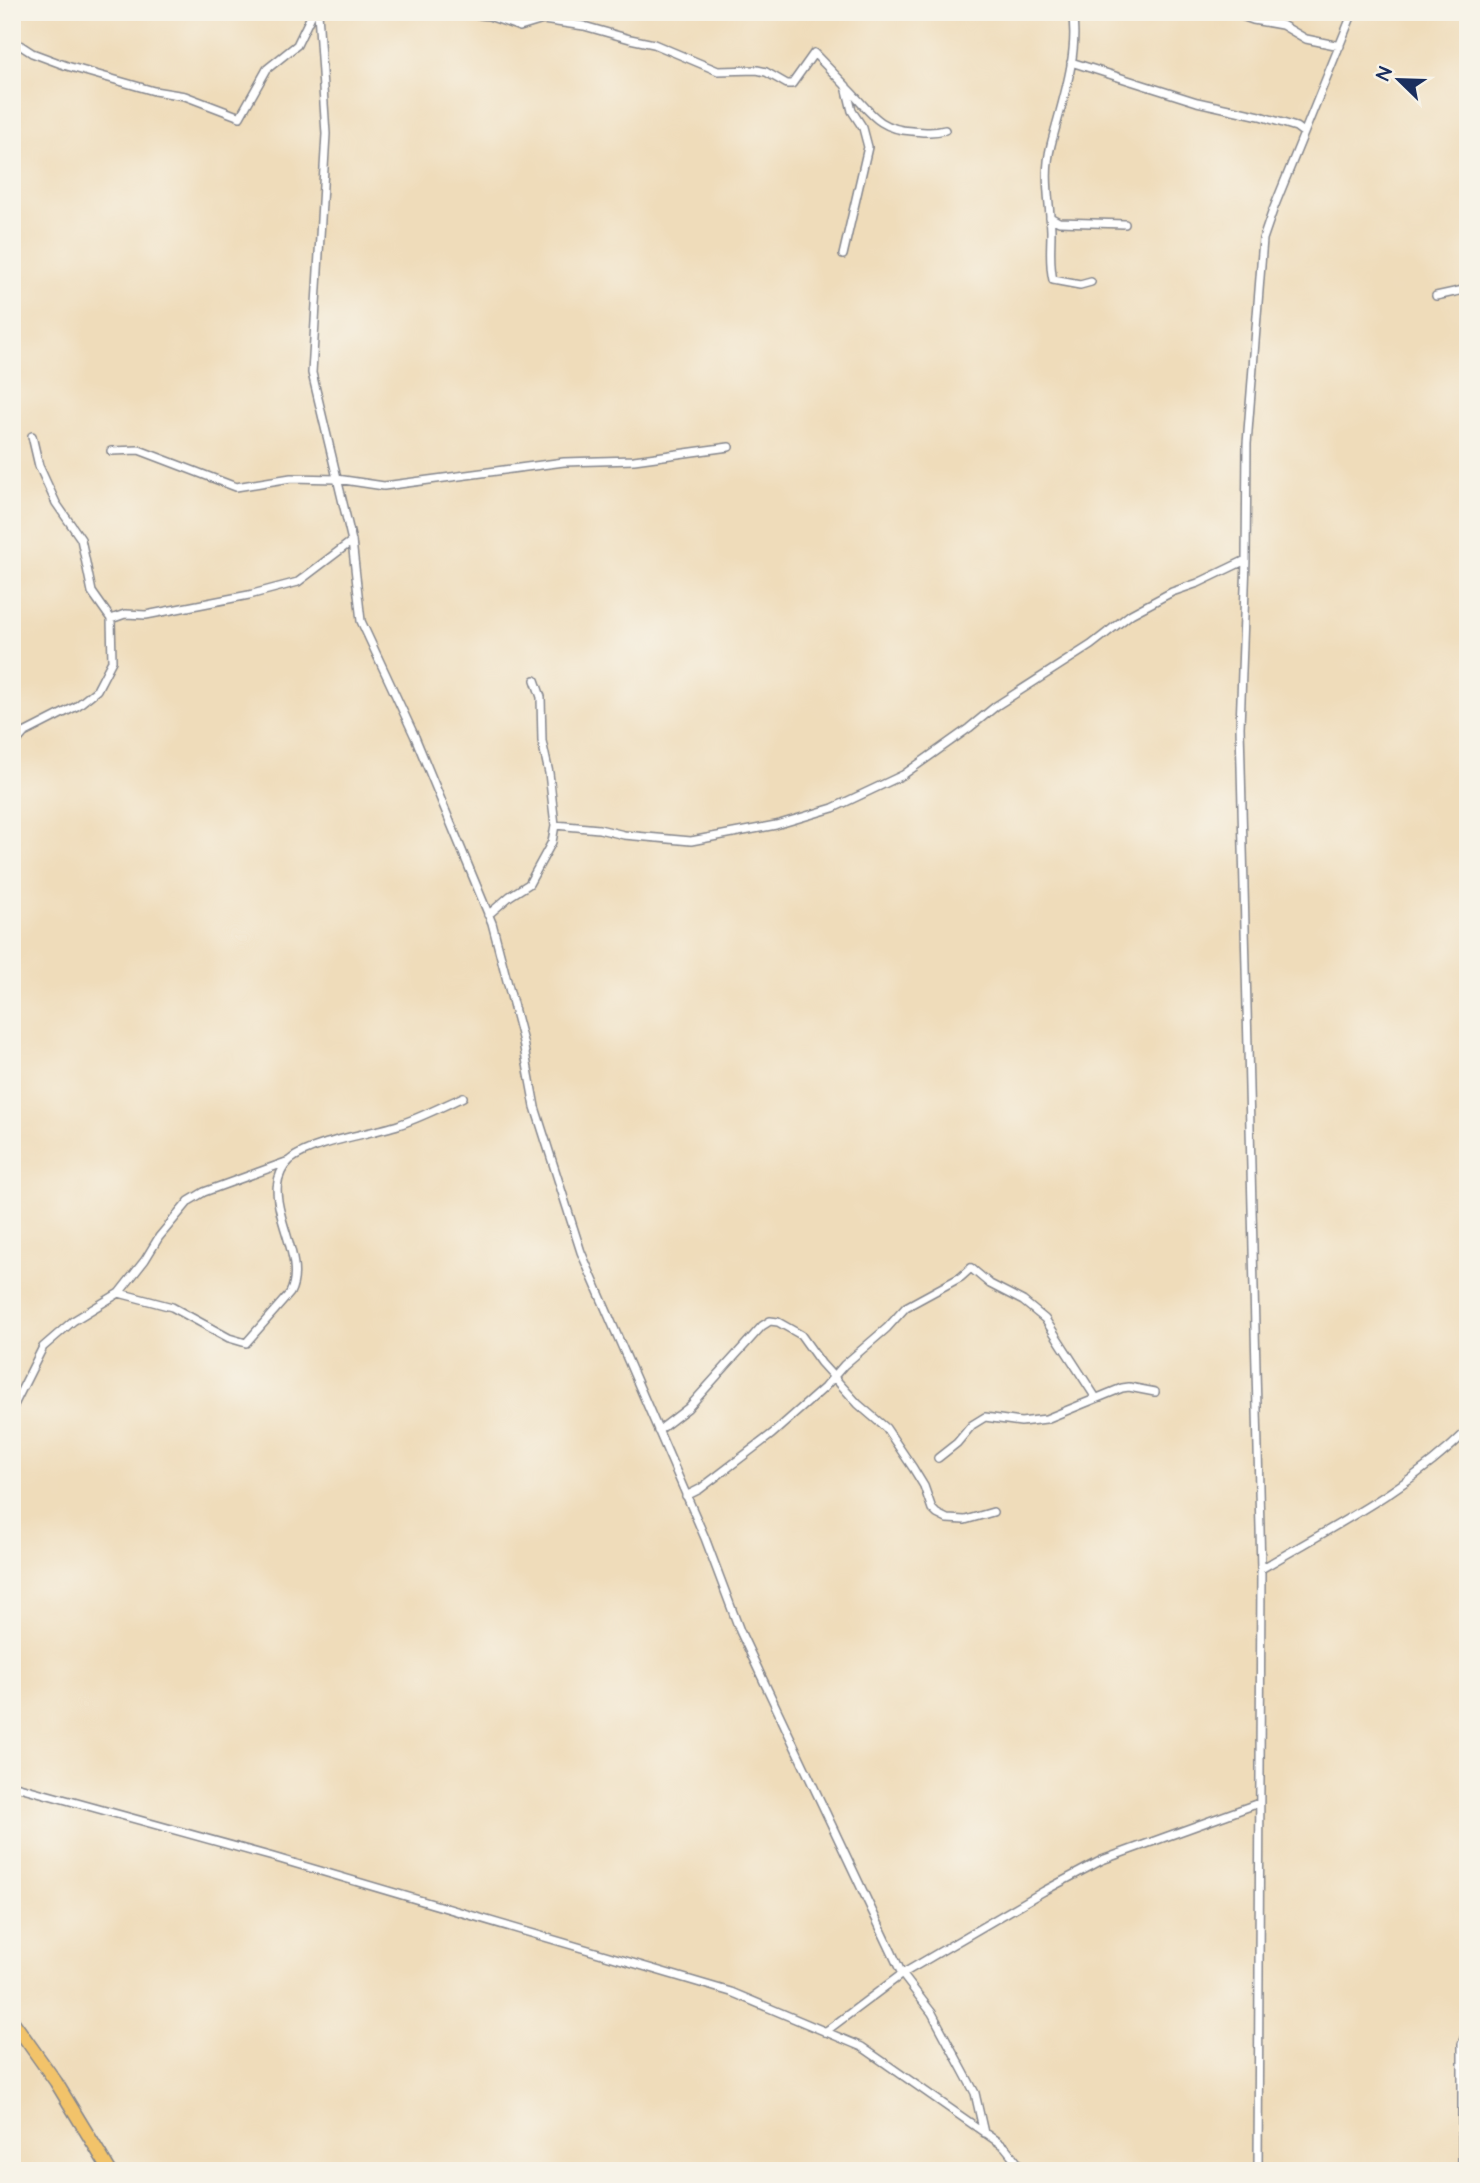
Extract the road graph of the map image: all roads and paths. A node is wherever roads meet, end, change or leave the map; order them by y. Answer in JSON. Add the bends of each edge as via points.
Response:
{"nodes":[{"id":1,"x":316,"y":12,"type":"edge"},
{"id":2,"x":451,"y":12,"type":"edge"},
{"id":3,"x":1072,"y":12,"type":"edge"},
{"id":4,"x":1230,"y":12,"type":"edge"},
{"id":5,"x":1353,"y":12,"type":"edge"},
{"id":6,"x":12,"y":40,"type":"edge"},
{"id":7,"x":1340,"y":46,"type":"junction"},
{"id":8,"x":1071,"y":62,"type":"junction"},
{"id":9,"x":846,"y":86,"type":"junction"},
{"id":10,"x":945,"y":130,"type":"dead end"},
{"id":11,"x":1304,"y":133,"type":"junction"},
{"id":12,"x":1050,"y":217,"type":"junction"},
{"id":13,"x":1125,"y":224,"type":"dead end"},
{"id":14,"x":843,"y":255,"type":"dead end"},
{"id":15,"x":1091,"y":282,"type":"dead end"},
{"id":16,"x":1468,"y":289,"type":"edge"},
{"id":17,"x":1436,"y":296,"type":"dead end"},
{"id":18,"x":32,"y":436,"type":"dead end"},
{"id":19,"x":729,"y":447,"type":"dead end"},
{"id":20,"x":111,"y":451,"type":"dead end"},
{"id":21,"x":337,"y":479,"type":"junction"},
{"id":22,"x":352,"y":541,"type":"junction"},
{"id":23,"x":1247,"y":560,"type":"junction"},
{"id":24,"x":111,"y":619,"type":"junction"},
{"id":25,"x":535,"y":680,"type":"dead end"},
{"id":26,"x":12,"y":747,"type":"edge"},
{"id":27,"x":555,"y":825,"type":"junction"},
{"id":28,"x":488,"y":915,"type":"junction"},
{"id":29,"x":463,"y":1097,"type":"dead end"},
{"id":30,"x":290,"y":1161,"type":"junction"},
{"id":31,"x":119,"y":1293,"type":"junction"},
{"id":32,"x":834,"y":1377,"type":"junction"},
{"id":33,"x":1155,"y":1392,"type":"dead end"},
{"id":34,"x":1096,"y":1398,"type":"junction"},
{"id":35,"x":12,"y":1409,"type":"edge"},
{"id":36,"x":1468,"y":1430,"type":"edge"},
{"id":37,"x":658,"y":1431,"type":"junction"},
{"id":38,"x":938,"y":1458,"type":"dead end"},
{"id":39,"x":686,"y":1496,"type":"junction"},
{"id":40,"x":993,"y":1512,"type":"dead end"},
{"id":41,"x":1261,"y":1569,"type":"junction"},
{"id":42,"x":12,"y":1785,"type":"edge"},
{"id":43,"x":1259,"y":1803,"type":"junction"},
{"id":44,"x":902,"y":1974,"type":"junction"},
{"id":45,"x":12,"y":2020,"type":"edge"},
{"id":46,"x":1468,"y":2028,"type":"edge"},
{"id":47,"x":825,"y":2032,"type":"junction"},
{"id":48,"x":984,"y":2133,"type":"junction"},
{"id":49,"x":110,"y":2171,"type":"edge"},
{"id":50,"x":1024,"y":2171,"type":"edge"},
{"id":51,"x":1258,"y":2171,"type":"edge"},
{"id":52,"x":1462,"y":2171,"type":"edge"}],
"edges":[{"from":1,"to":6,"type":"street","via":[[297,45],[267,69],[240,117],[185,96],[67,66]]},
{"from":1,"to":21,"type":"street","via":[[326,134],[312,373]]},
{"from":2,"to":9,"type":"street","via":[[489,16],[520,27],[543,20],[584,26],[654,44],[718,71],[757,70],[787,84],[792,84],[814,53]]},
{"from":3,"to":8,"type":"street"},
{"from":4,"to":7,"type":"street"},
{"from":5,"to":7,"type":"street"},
{"from":7,"to":11,"type":"street"},
{"from":8,"to":11,"type":"street","via":[[1197,102],[1261,116]]},
{"from":8,"to":12,"type":"street","via":[[1050,147],[1046,177]]},
{"from":9,"to":10,"type":"street","via":[[889,128]]},
{"from":9,"to":14,"type":"street","via":[[868,147]]},
{"from":11,"to":23,"type":"street","via":[[1264,239],[1247,444]]},
{"from":12,"to":13,"type":"street","via":[[1059,222]]},
{"from":12,"to":15,"type":"street","via":[[1053,280],[1080,285]]},
{"from":16,"to":17,"type":"street"},
{"from":18,"to":24,"type":"street","via":[[39,466],[56,503],[81,539],[92,592]]},
{"from":19,"to":21,"type":"street","via":[[634,460],[564,462],[384,486]]},
{"from":20,"to":21,"type":"street","via":[[139,450],[236,487],[290,478]]},
{"from":21,"to":22,"type":"street"},
{"from":22,"to":24,"type":"street","via":[[298,582]]},
{"from":22,"to":28,"type":"street","via":[[361,621],[415,737]]},
{"from":23,"to":27,"type":"street","via":[[1131,614],[903,775],[833,808],[776,825],[691,841]]},
{"from":23,"to":41,"type":"street","via":[[1240,727]]},
{"from":24,"to":26,"type":"street","via":[[112,661],[97,690],[77,706],[24,733]]},
{"from":25,"to":27,"type":"street","via":[[541,696],[542,741]]},
{"from":27,"to":28,"type":"street","via":[[552,842],[529,884]]},
{"from":28,"to":37,"type":"street","via":[[523,1042],[535,1107],[581,1252]]},
{"from":29,"to":30,"type":"street","via":[[399,1125],[338,1141]]},
{"from":30,"to":31,"type":"street","via":[[189,1201]]},
{"from":30,"to":31,"type":"street","via":[[278,1177],[276,1198],[296,1270],[294,1284],[246,1343],[172,1307]]},
{"from":31,"to":35,"type":"street","via":[[73,1321],[43,1348]]},
{"from":32,"to":34,"type":"street","via":[[906,1307],[971,1268],[1045,1319]]},
{"from":32,"to":37,"type":"street","via":[[801,1335],[770,1321],[688,1408]]},
{"from":32,"to":39,"type":"street","via":[[772,1434]]},
{"from":32,"to":40,"type":"street","via":[[886,1428],[937,1514],[947,1520],[965,1520]]},
{"from":33,"to":34,"type":"street","via":[[1129,1387]]},
{"from":34,"to":38,"type":"street","via":[[1046,1419],[1021,1422],[985,1417]]},
{"from":36,"to":41,"type":"street","via":[[1397,1489]]},
{"from":37,"to":39,"type":"street"},
{"from":39,"to":44,"type":"street","via":[[740,1631]]},
{"from":41,"to":43,"type":"street"},
{"from":42,"to":47,"type":"street","via":[[731,1992]]},
{"from":43,"to":44,"type":"street","via":[[1102,1860]]},
{"from":43,"to":51,"type":"street"},
{"from":44,"to":47,"type":"street"},
{"from":44,"to":48,"type":"street","via":[[932,2013],[975,2093]]},
{"from":45,"to":49,"type":"highway"},
{"from":46,"to":52,"type":"street","via":[[1462,2044]]},
{"from":47,"to":48,"type":"street","via":[[862,2048]]},
{"from":48,"to":50,"type":"street","via":[[1005,2147]]}]}
